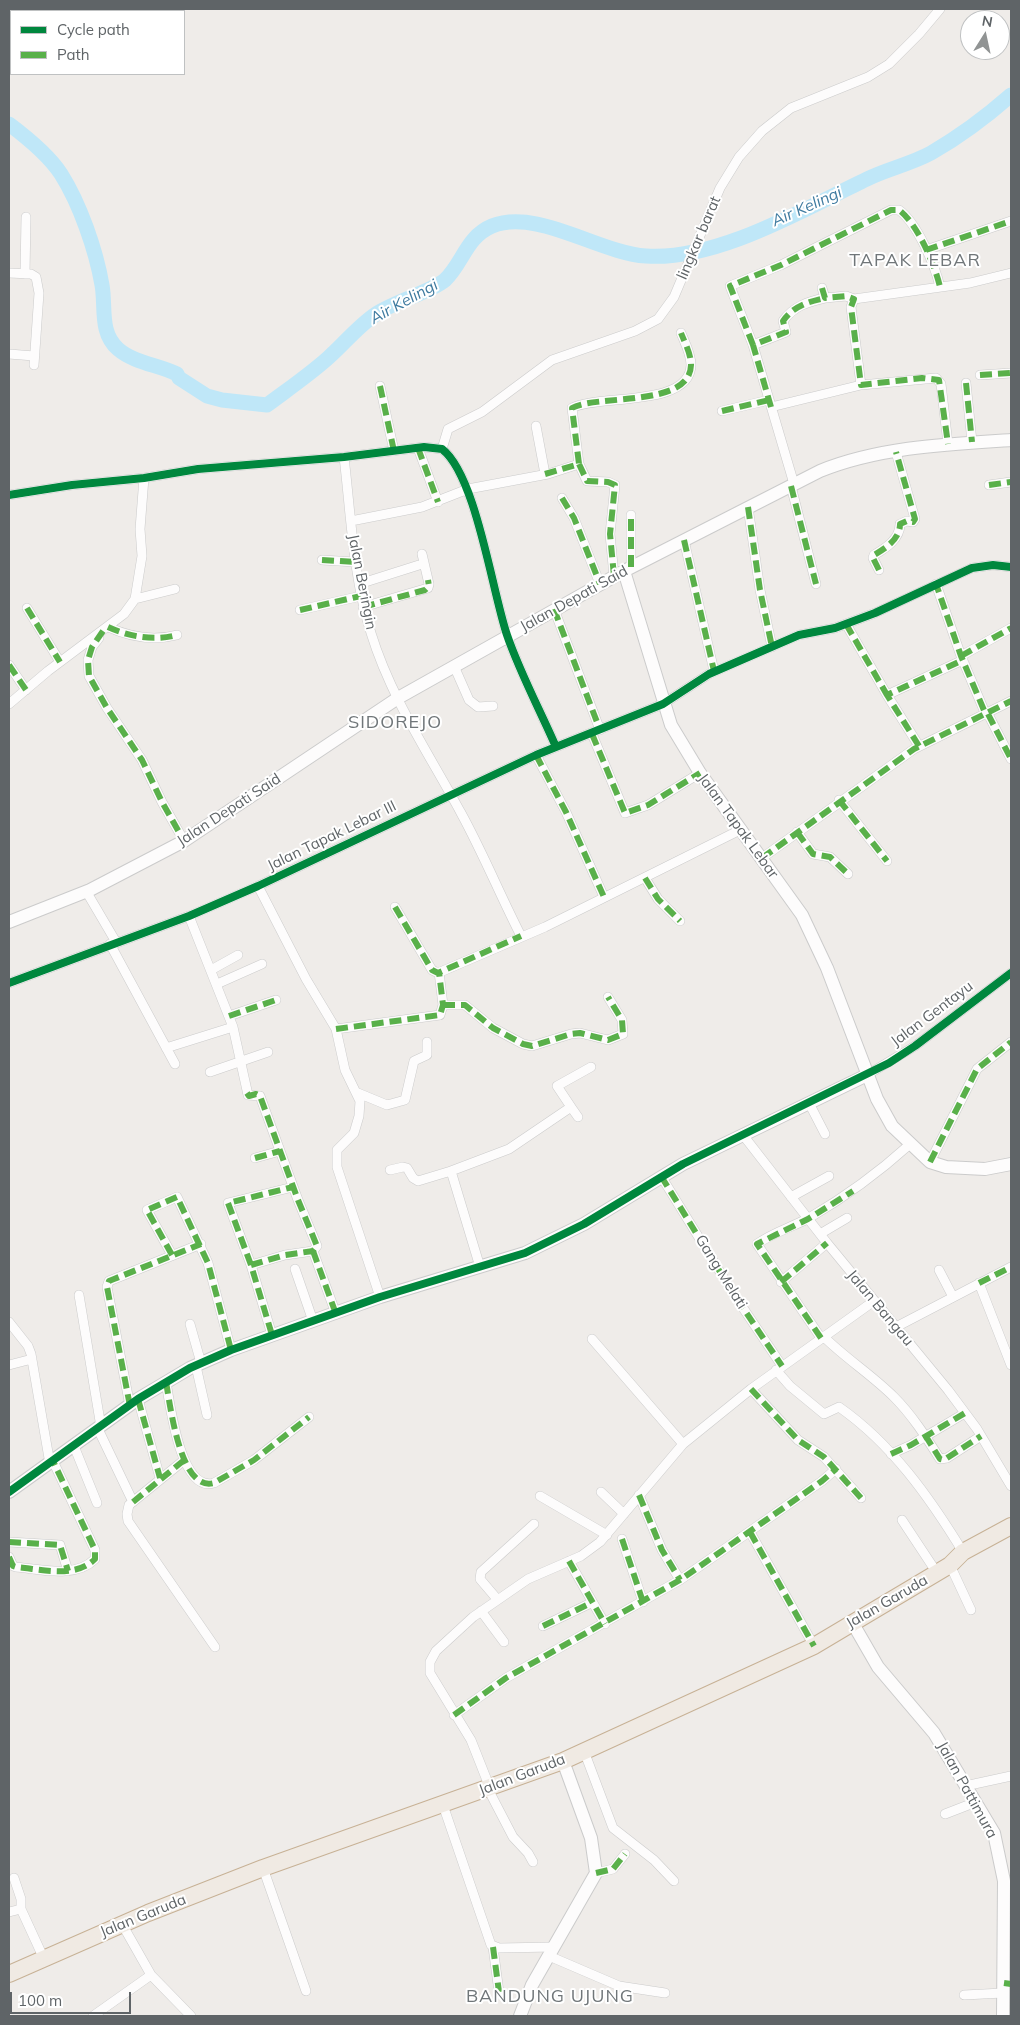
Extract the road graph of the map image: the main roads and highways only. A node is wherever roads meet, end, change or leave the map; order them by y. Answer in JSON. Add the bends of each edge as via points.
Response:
{"nodes":[{"id":1,"x":1011,"y":1526,"type":"edge"},
{"id":2,"x":9,"y":1974,"type":"edge"}],
"edges":[{"from":1,"to":2,"type":"highway","name":"Jalan Garuda","via":[[814,1646],[562,1761],[263,1868],[122,1924]]}]}
